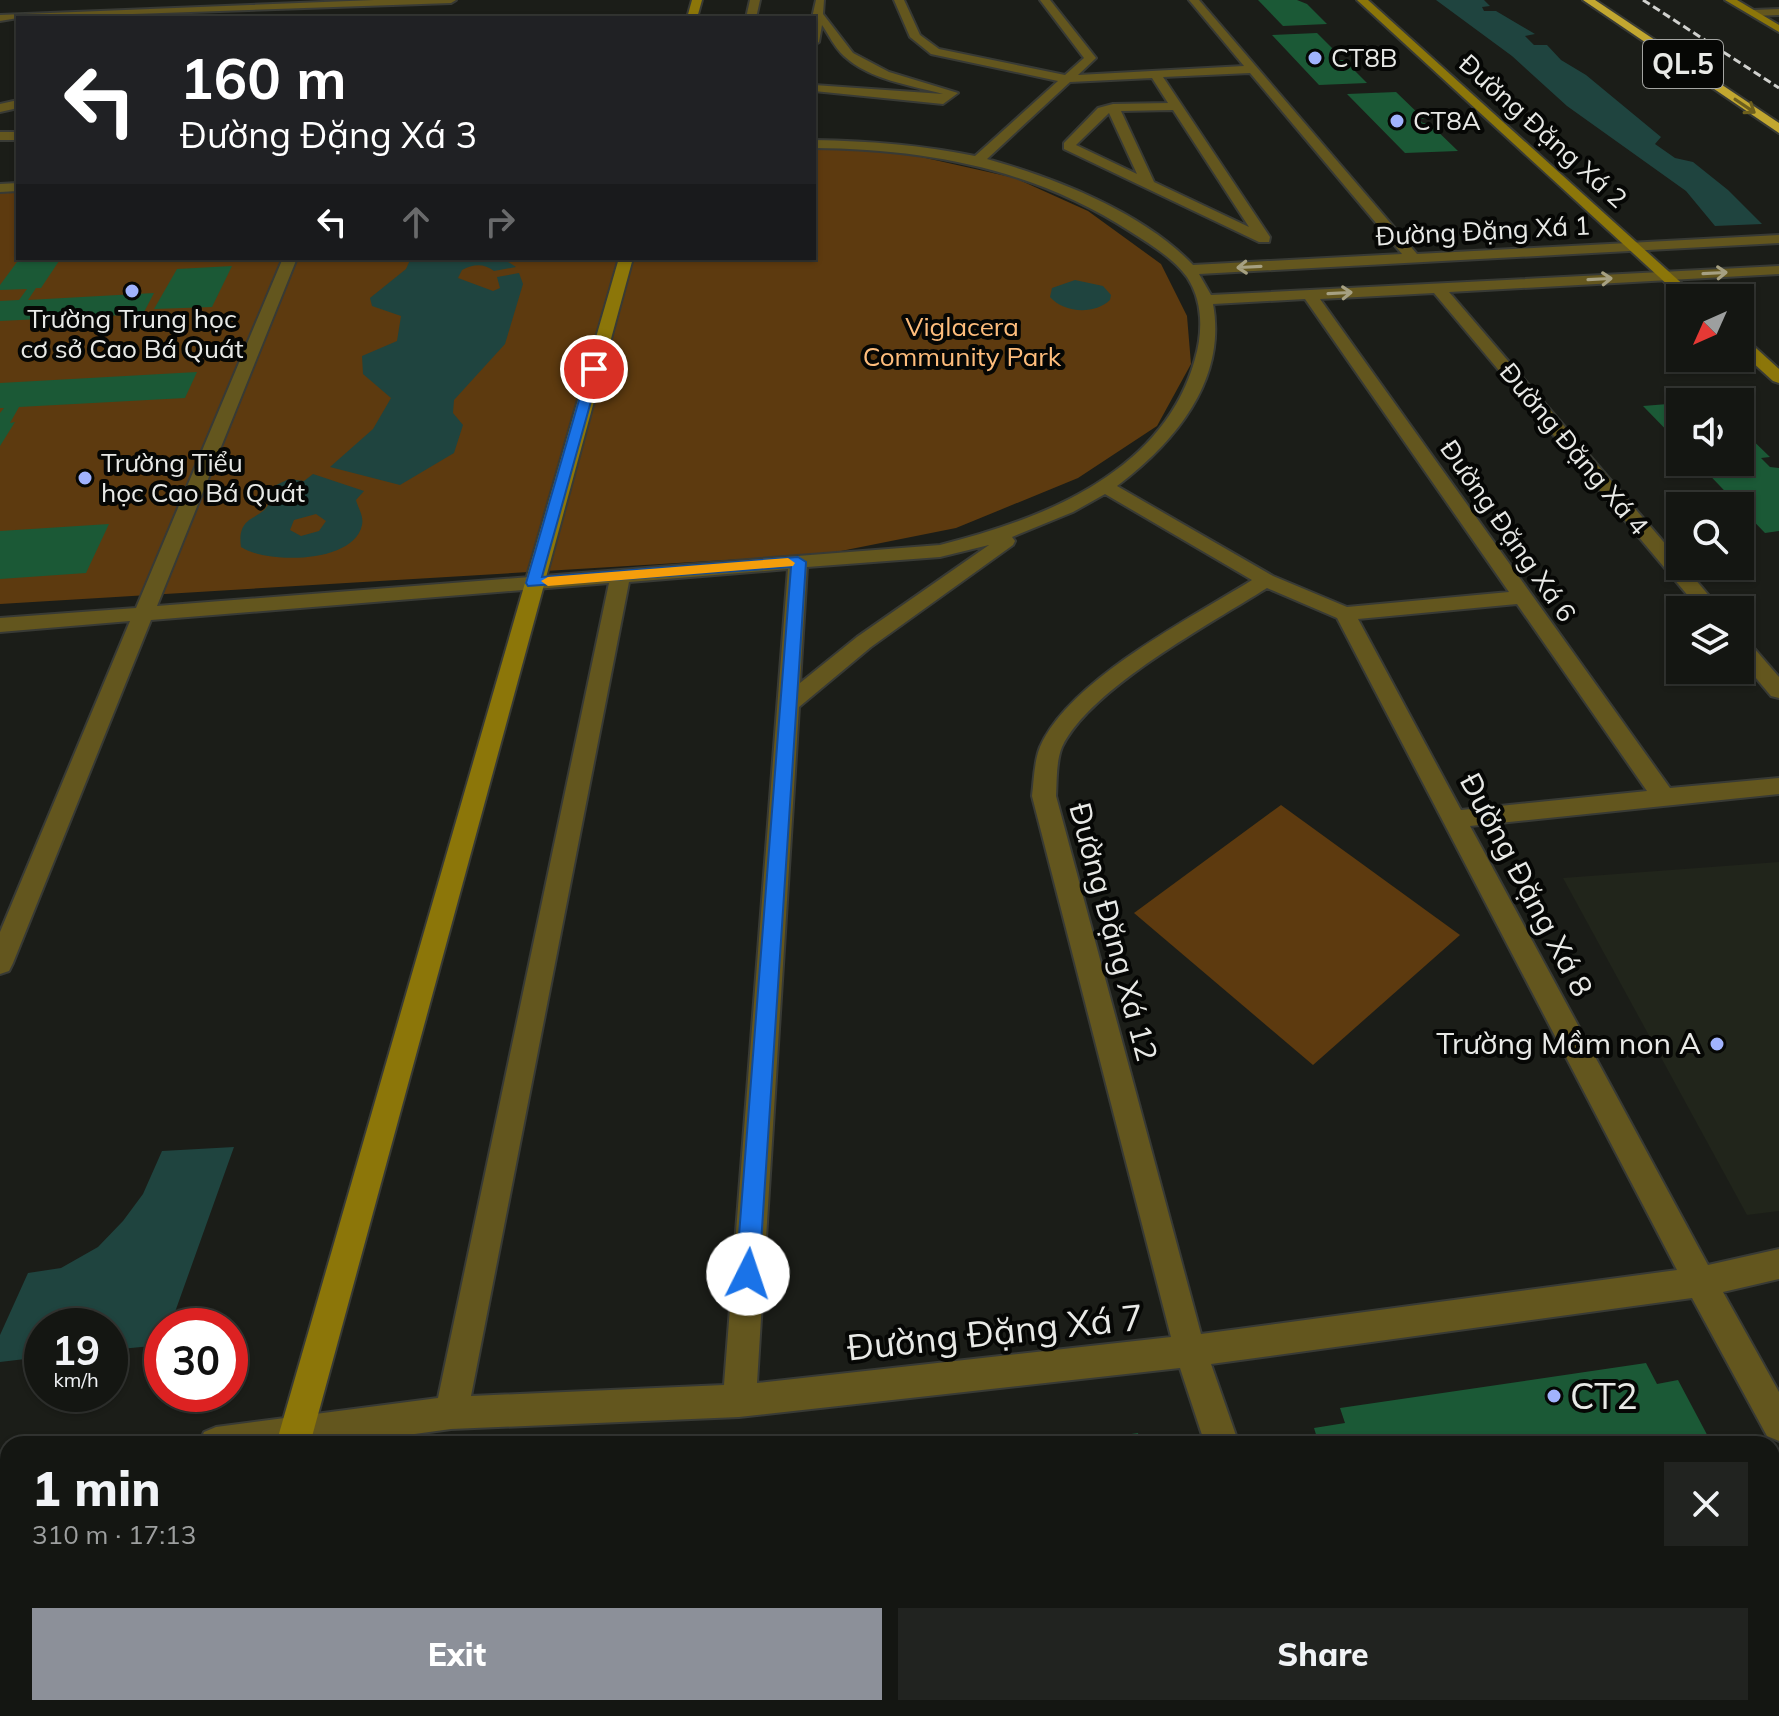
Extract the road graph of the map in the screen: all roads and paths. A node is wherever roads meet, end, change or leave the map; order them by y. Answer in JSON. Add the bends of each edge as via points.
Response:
{"nodes":[{"id":1,"x":161,"y":0,"type":"edge"},
{"id":2,"x":451,"y":0,"type":"edge"},
{"id":3,"x":820,"y":0,"type":"edge"},
{"id":4,"x":899,"y":0,"type":"edge"},
{"id":5,"x":1045,"y":0,"type":"edge"},
{"id":6,"x":1194,"y":0,"type":"edge"},
{"id":7,"x":1362,"y":0,"type":"edge"},
{"id":8,"x":1588,"y":0,"type":"edge"},
{"id":9,"x":1611,"y":0,"type":"edge"},
{"id":10,"x":1730,"y":0,"type":"edge"},
{"id":11,"x":396,"y":1,"type":"edge"},
{"id":12,"x":1779,"y":12,"type":"edge"},
{"id":13,"x":1753,"y":13,"type":"junction"},
{"id":14,"x":149,"y":15,"type":"edge"},
{"id":15,"x":818,"y":15,"type":"junction"},
{"id":16,"x":99,"y":16,"type":"edge"},
{"id":17,"x":1637,"y":17,"type":"dead end"},
{"id":18,"x":816,"y":28,"type":"edge"},
{"id":19,"x":1779,"y":29,"type":"edge"},
{"id":20,"x":1252,"y":69,"type":"junction"},
{"id":21,"x":1155,"y":74,"type":"junction"},
{"id":22,"x":1067,"y":79,"type":"junction"},
{"id":23,"x":816,"y":88,"type":"edge"},
{"id":24,"x":1176,"y":106,"type":"junction"},
{"id":25,"x":1113,"y":108,"type":"junction"},
{"id":26,"x":1779,"y":129,"type":"edge"},
{"id":27,"x":816,"y":144,"type":"edge"},
{"id":28,"x":980,"y":158,"type":"junction"},
{"id":29,"x":1149,"y":185,"type":"junction"},
{"id":30,"x":1264,"y":239,"type":"junction"},
{"id":31,"x":1779,"y":239,"type":"edge"},
{"id":32,"x":1634,"y":247,"type":"junction"},
{"id":33,"x":1413,"y":258,"type":"junction"},
{"id":34,"x":289,"y":260,"type":"edge"},
{"id":35,"x":625,"y":260,"type":"edge"},
{"id":36,"x":1282,"y":265,"type":"junction"},
{"id":37,"x":1189,"y":270,"type":"junction"},
{"id":38,"x":1779,"y":270,"type":"edge"},
{"id":39,"x":1666,"y":276,"type":"junction"},
{"id":40,"x":1675,"y":284,"type":"edge"},
{"id":41,"x":1438,"y":288,"type":"junction"},
{"id":42,"x":1309,"y":294,"type":"junction"},
{"id":43,"x":1206,"y":300,"type":"junction"},
{"id":44,"x":1754,"y":355,"type":"edge"},
{"id":45,"x":1779,"y":378,"type":"edge"},
{"id":46,"x":1106,"y":487,"type":"junction"},
{"id":47,"x":1031,"y":524,"type":"junction"},
{"id":48,"x":798,"y":562,"type":"junction"},
{"id":49,"x":620,"y":576,"type":"junction"},
{"id":50,"x":1266,"y":580,"type":"junction"},
{"id":51,"x":533,"y":583,"type":"junction"},
{"id":52,"x":1699,"y":596,"type":"edge"},
{"id":53,"x":1523,"y":597,"type":"junction"},
{"id":54,"x":144,"y":614,"type":"junction"},
{"id":55,"x":1345,"y":614,"type":"junction"},
{"id":56,"x":0,"y":625,"type":"edge"},
{"id":57,"x":1754,"y":662,"type":"edge"},
{"id":58,"x":1779,"y":691,"type":"edge"},
{"id":59,"x":788,"y":704,"type":"junction"},
{"id":60,"x":1779,"y":786,"type":"edge"},
{"id":61,"x":1664,"y":797,"type":"junction"},
{"id":62,"x":1455,"y":819,"type":"junction"},
{"id":63,"x":0,"y":963,"type":"edge"},
{"id":64,"x":1779,"y":1264,"type":"edge"},
{"id":65,"x":1700,"y":1282,"type":"junction"},
{"id":66,"x":1190,"y":1351,"type":"junction"},
{"id":67,"x":739,"y":1401,"type":"junction"},
{"id":68,"x":451,"y":1413,"type":"junction"},
{"id":69,"x":1779,"y":1424,"type":"edge"},
{"id":70,"x":296,"y":1436,"type":"edge"},
{"id":71,"x":313,"y":1436,"type":"edge"},
{"id":72,"x":1219,"y":1436,"type":"edge"}],
"edges":[{"from":1,"to":14,"type":"street"},
{"from":2,"to":11,"type":"street"},
{"from":3,"to":15,"type":"street"},
{"from":4,"to":22,"type":"street","via":[[915,37],[935,52]]},
{"from":5,"to":22,"type":"street","via":[[1090,58]]},
{"from":6,"to":20,"type":"street"},
{"from":7,"to":32,"type":"street","name":"Đường Đặng Xá 2"},
{"from":8,"to":26,"type":"highway","number":"QL.5","one_way":true},
{"from":9,"to":17,"type":"highway","number":"QL.5"},
{"from":10,"to":13,"type":"street"},
{"from":11,"to":14,"type":"street"},
{"from":12,"to":13,"type":"street"},
{"from":13,"to":19,"type":"street"},
{"from":14,"to":16,"type":"street"},
{"from":15,"to":18,"type":"street"},
{"from":15,"to":23,"type":"street","via":[[851,56],[881,72],[952,93],[943,100]]},
{"from":20,"to":21,"type":"street"},
{"from":20,"to":33,"type":"street"},
{"from":21,"to":22,"type":"street"},
{"from":21,"to":24,"type":"street"},
{"from":22,"to":28,"type":"street"},
{"from":24,"to":25,"type":"street"},
{"from":24,"to":30,"type":"street"},
{"from":25,"to":29,"type":"street"},
{"from":25,"to":29,"type":"street","via":[[1102,111],[1068,146]]},
{"from":27,"to":28,"type":"street","via":[[913,148]]},
{"from":28,"to":37,"type":"street","via":[[1096,205],[1146,235]]},
{"from":29,"to":30,"type":"street"},
{"from":30,"to":36,"type":"street"},
{"from":31,"to":32,"type":"street","name":"Đường Đặng Xá 1"},
{"from":32,"to":33,"type":"street","name":"Đường Đặng Xá 1"},
{"from":32,"to":39,"type":"street","name":"Đường Đặng Xá 2"},
{"from":33,"to":36,"type":"street","name":"Đường Đặng Xá 1"},
{"from":34,"to":54,"type":"street"},
{"from":35,"to":51,"type":"street"},
{"from":36,"to":37,"type":"street","name":"Đường Đặng Xá 1","one_way":true},
{"from":37,"to":43,"type":"street"},
{"from":39,"to":38,"type":"street","name":"Đường Đặng Xá 1","one_way":true},
{"from":39,"to":40,"type":"street","name":"Đường Đặng Xá 2"},
{"from":41,"to":39,"type":"street","name":"Đường Đặng Xá 1","one_way":true},
{"from":42,"to":41,"type":"street","name":"Đường Đặng Xá 1","one_way":true},
{"from":41,"to":52,"type":"street","name":"Đường Đặng Xá 4"},
{"from":42,"to":43,"type":"street","name":"Đường Đặng Xá 1"},
{"from":42,"to":53,"type":"street","name":"Đường Đặng Xá 6"},
{"from":43,"to":46,"type":"street","via":[[1205,362],[1191,397],[1166,434]]},
{"from":44,"to":45,"type":"street"},
{"from":46,"to":47,"type":"street"},
{"from":46,"to":50,"type":"street"},
{"from":47,"to":48,"type":"street","via":[[940,551]]},
{"from":47,"to":59,"type":"street","via":[[875,633]]},
{"from":48,"to":49,"type":"street"},
{"from":48,"to":59,"type":"street"},
{"from":49,"to":51,"type":"street"},
{"from":49,"to":68,"type":"street"},
{"from":50,"to":55,"type":"street"},
{"from":50,"to":66,"type":"street","name":"Đường Đặng Xá 12","via":[[1081,705],[1051,746],[1044,796]]},
{"from":51,"to":54,"type":"street"},
{"from":51,"to":70,"type":"street"},
{"from":53,"to":55,"type":"street"},
{"from":53,"to":61,"type":"street","name":"Đường Đặng Xá 6"},
{"from":54,"to":56,"type":"street"},
{"from":54,"to":63,"type":"street"},
{"from":55,"to":62,"type":"street","name":"Đường Đặng Xá 8"},
{"from":57,"to":58,"type":"street"},
{"from":59,"to":67,"type":"street"},
{"from":60,"to":61,"type":"street"},
{"from":61,"to":62,"type":"street"},
{"from":62,"to":65,"type":"street","name":"Đường Đặng Xá 8"},
{"from":64,"to":65,"type":"street"},
{"from":65,"to":66,"type":"street","name":"Đường Đặng Xá 7"},
{"from":65,"to":69,"type":"street","name":"Đường Đặng Xá 8"},
{"from":66,"to":67,"type":"street","name":"Đường Đặng Xá 7"},
{"from":66,"to":72,"type":"street","name":"Đường Đặng Xá 12"},
{"from":67,"to":68,"type":"street","name":"Đường Đặng Xá 7"},
{"from":68,"to":71,"type":"street","name":"Đường Đặng Xá 7"}]}
